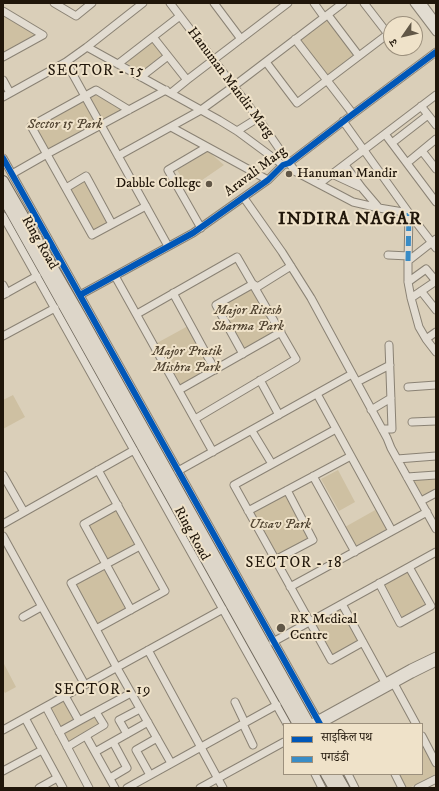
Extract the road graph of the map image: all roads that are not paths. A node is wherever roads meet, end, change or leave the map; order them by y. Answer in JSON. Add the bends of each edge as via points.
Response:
{"nodes":[{"id":1,"x":56,"y":3,"type":"edge"},
{"id":2,"x":92,"y":3,"type":"edge"},
{"id":3,"x":143,"y":3,"type":"edge"},
{"id":4,"x":170,"y":3,"type":"edge"},
{"id":5,"x":214,"y":3,"type":"edge"},
{"id":6,"x":275,"y":3,"type":"edge"},
{"id":7,"x":288,"y":3,"type":"edge"},
{"id":8,"x":314,"y":3,"type":"edge"},
{"id":9,"x":343,"y":3,"type":"edge"},
{"id":10,"x":364,"y":3,"type":"edge"},
{"id":11,"x":414,"y":3,"type":"edge"},
{"id":12,"x":422,"y":3,"type":"edge"},
{"id":13,"x":280,"y":9,"type":"junction"},
{"id":14,"x":3,"y":11,"type":"edge"},
{"id":15,"x":180,"y":16,"type":"junction"},
{"id":16,"x":326,"y":16,"type":"junction"},
{"id":17,"x":436,"y":22,"type":"edge"},
{"id":18,"x":436,"y":32,"type":"edge"},
{"id":19,"x":153,"y":37,"type":"junction"},
{"id":20,"x":241,"y":39,"type":"junction"},
{"id":21,"x":295,"y":39,"type":"junction"},
{"id":22,"x":87,"y":47,"type":"junction"},
{"id":23,"x":436,"y":52,"type":"edge"},
{"id":24,"x":168,"y":56,"type":"junction"},
{"id":25,"x":359,"y":56,"type":"junction"},
{"id":26,"x":3,"y":57,"type":"edge"},
{"id":27,"x":214,"y":60,"type":"junction"},
{"id":28,"x":66,"y":62,"type":"junction"},
{"id":29,"x":266,"y":62,"type":"junction"},
{"id":30,"x":118,"y":64,"type":"junction"},
{"id":31,"x":141,"y":77,"type":"junction"},
{"id":32,"x":3,"y":80,"type":"edge"},
{"id":33,"x":187,"y":80,"type":"junction"},
{"id":34,"x":327,"y":80,"type":"junction"},
{"id":35,"x":234,"y":86,"type":"junction"},
{"id":36,"x":168,"y":92,"type":"junction"},
{"id":37,"x":10,"y":93,"type":"junction"},
{"id":38,"x":436,"y":95,"type":"edge"},
{"id":39,"x":84,"y":96,"type":"junction"},
{"id":40,"x":3,"y":97,"type":"edge"},
{"id":41,"x":421,"y":106,"type":"junction"},
{"id":42,"x":129,"y":110,"type":"junction"},
{"id":43,"x":201,"y":110,"type":"junction"},
{"id":44,"x":353,"y":114,"type":"junction"},
{"id":45,"x":428,"y":115,"type":"junction"},
{"id":46,"x":258,"y":118,"type":"junction"},
{"id":47,"x":343,"y":121,"type":"junction"},
{"id":48,"x":101,"y":125,"type":"junction"},
{"id":49,"x":436,"y":125,"type":"edge"},
{"id":50,"x":171,"y":126,"type":"junction"},
{"id":51,"x":237,"y":131,"type":"junction"},
{"id":52,"x":385,"y":134,"type":"junction"},
{"id":53,"x":436,"y":139,"type":"edge"},
{"id":54,"x":392,"y":143,"type":"junction"},
{"id":55,"x":208,"y":147,"type":"junction"},
{"id":56,"x":364,"y":150,"type":"junction"},
{"id":57,"x":422,"y":151,"type":"junction"},
{"id":58,"x":47,"y":154,"type":"junction"},
{"id":59,"x":118,"y":156,"type":"junction"},
{"id":60,"x":3,"y":158,"type":"edge"},
{"id":61,"x":433,"y":160,"type":"edge"},
{"id":62,"x":407,"y":163,"type":"junction"},
{"id":63,"x":286,"y":164,"type":"junction"},
{"id":64,"x":345,"y":164,"type":"junction"},
{"id":65,"x":436,"y":169,"type":"edge"},
{"id":66,"x":12,"y":174,"type":"junction"},
{"id":67,"x":332,"y":174,"type":"junction"},
{"id":68,"x":268,"y":180,"type":"junction"},
{"id":69,"x":3,"y":181,"type":"edge"},
{"id":70,"x":319,"y":184,"type":"junction"},
{"id":71,"x":66,"y":188,"type":"junction"},
{"id":72,"x":362,"y":188,"type":"junction"},
{"id":73,"x":3,"y":197,"type":"edge"},
{"id":74,"x":244,"y":198,"type":"junction"},
{"id":75,"x":436,"y":202,"type":"edge"},
{"id":76,"x":146,"y":206,"type":"junction"},
{"id":77,"x":378,"y":208,"type":"junction"},
{"id":78,"x":409,"y":213,"type":"junction"},
{"id":79,"x":3,"y":216,"type":"edge"},
{"id":80,"x":112,"y":224,"type":"junction"},
{"id":81,"x":201,"y":228,"type":"junction"},
{"id":82,"x":420,"y":228,"type":"junction"},
{"id":83,"x":413,"y":234,"type":"dead end"},
{"id":84,"x":434,"y":243,"type":"edge"},
{"id":85,"x":168,"y":246,"type":"junction"},
{"id":86,"x":388,"y":255,"type":"dead end"},
{"id":87,"x":408,"y":258,"type":"junction"},
{"id":88,"x":291,"y":266,"type":"junction"},
{"id":89,"x":37,"y":276,"type":"junction"},
{"id":90,"x":115,"y":276,"type":"junction"},
{"id":91,"x":436,"y":281,"type":"edge"},
{"id":92,"x":408,"y":282,"type":"junction"},
{"id":93,"x":253,"y":284,"type":"junction"},
{"id":94,"x":3,"y":285,"type":"edge"},
{"id":95,"x":421,"y":291,"type":"junction"},
{"id":96,"x":173,"y":293,"type":"junction"},
{"id":97,"x":5,"y":294,"type":"edge"},
{"id":98,"x":80,"y":295,"type":"junction"},
{"id":99,"x":411,"y":298,"type":"junction"},
{"id":100,"x":55,"y":308,"type":"junction"},
{"id":101,"x":436,"y":310,"type":"edge"},
{"id":102,"x":137,"y":314,"type":"junction"},
{"id":103,"x":281,"y":332,"type":"junction"},
{"id":104,"x":436,"y":332,"type":"edge"},
{"id":105,"x":3,"y":336,"type":"edge"},
{"id":106,"x":87,"y":337,"type":"junction"},
{"id":107,"x":426,"y":339,"type":"junction"},
{"id":108,"x":389,"y":345,"type":"dead end"},
{"id":109,"x":436,"y":351,"type":"edge"},
{"id":110,"x":243,"y":354,"type":"junction"},
{"id":111,"x":390,"y":364,"type":"junction"},
{"id":112,"x":216,"y":370,"type":"junction"},
{"id":113,"x":352,"y":374,"type":"junction"},
{"id":114,"x":260,"y":380,"type":"junction"},
{"id":115,"x":357,"y":382,"type":"junction"},
{"id":116,"x":436,"y":385,"type":"edge"},
{"id":117,"x":408,"y":387,"type":"dead end"},
{"id":118,"x":179,"y":390,"type":"junction"},
{"id":119,"x":317,"y":394,"type":"junction"},
{"id":120,"x":391,"y":398,"type":"junction"},
{"id":121,"x":371,"y":410,"type":"junction"},
{"id":122,"x":279,"y":415,"type":"junction"},
{"id":123,"x":195,"y":419,"type":"junction"},
{"id":124,"x":436,"y":421,"type":"edge"},
{"id":125,"x":412,"y":422,"type":"dead end"},
{"id":126,"x":336,"y":429,"type":"junction"},
{"id":127,"x":382,"y":429,"type":"junction"},
{"id":128,"x":252,"y":431,"type":"junction"},
{"id":129,"x":134,"y":450,"type":"junction"},
{"id":130,"x":213,"y":452,"type":"junction"},
{"id":131,"x":351,"y":456,"type":"junction"},
{"id":132,"x":436,"y":456,"type":"edge"},
{"id":133,"x":397,"y":459,"type":"junction"},
{"id":134,"x":272,"y":464,"type":"junction"},
{"id":135,"x":98,"y":470,"type":"junction"},
{"id":136,"x":178,"y":471,"type":"junction"},
{"id":137,"x":3,"y":475,"type":"edge"},
{"id":138,"x":436,"y":475,"type":"edge"},
{"id":139,"x":313,"y":476,"type":"junction"},
{"id":140,"x":407,"y":478,"type":"junction"},
{"id":141,"x":287,"y":490,"type":"junction"},
{"id":142,"x":436,"y":493,"type":"edge"},
{"id":143,"x":421,"y":501,"type":"junction"},
{"id":144,"x":118,"y":505,"type":"junction"},
{"id":145,"x":248,"y":511,"type":"junction"},
{"id":146,"x":24,"y":512,"type":"junction"},
{"id":147,"x":427,"y":512,"type":"junction"},
{"id":148,"x":3,"y":524,"type":"edge"},
{"id":149,"x":436,"y":529,"type":"edge"},
{"id":150,"x":392,"y":532,"type":"junction"},
{"id":151,"x":3,"y":536,"type":"edge"},
{"id":152,"x":140,"y":546,"type":"junction"},
{"id":153,"x":354,"y":552,"type":"junction"},
{"id":154,"x":436,"y":552,"type":"edge"},
{"id":155,"x":275,"y":560,"type":"junction"},
{"id":156,"x":106,"y":564,"type":"junction"},
{"id":157,"x":409,"y":567,"type":"junction"},
{"id":158,"x":379,"y":583,"type":"junction"},
{"id":159,"x":290,"y":587,"type":"junction"},
{"id":160,"x":342,"y":604,"type":"junction"},
{"id":161,"x":42,"y":607,"type":"junction"},
{"id":162,"x":223,"y":609,"type":"junction"},
{"id":163,"x":131,"y":610,"type":"junction"},
{"id":164,"x":23,"y":617,"type":"dead end"},
{"id":165,"x":309,"y":622,"type":"junction"},
{"id":166,"x":96,"y":629,"type":"junction"},
{"id":167,"x":273,"y":642,"type":"junction"},
{"id":168,"x":363,"y":642,"type":"junction"},
{"id":169,"x":148,"y":650,"type":"junction"},
{"id":170,"x":435,"y":661,"type":"edge"},
{"id":171,"x":117,"y":668,"type":"junction"},
{"id":172,"x":389,"y":683,"type":"junction"},
{"id":173,"x":85,"y":685,"type":"junction"},
{"id":174,"x":131,"y":693,"type":"junction"},
{"id":175,"x":65,"y":696,"type":"junction"},
{"id":176,"x":235,"y":702,"type":"dead end"},
{"id":177,"x":277,"y":705,"type":"junction"},
{"id":178,"x":46,"y":707,"type":"junction"},
{"id":179,"x":140,"y":709,"type":"junction"},
{"id":180,"x":96,"y":712,"type":"junction"},
{"id":181,"x":25,"y":718,"type":"junction"},
{"id":182,"x":79,"y":721,"type":"junction"},
{"id":183,"x":148,"y":722,"type":"junction"},
{"id":184,"x":244,"y":723,"type":"junction"},
{"id":185,"x":286,"y":723,"type":"edge"},
{"id":186,"x":297,"y":723,"type":"edge"},
{"id":187,"x":315,"y":723,"type":"edge"},
{"id":188,"x":414,"y":723,"type":"edge"},
{"id":189,"x":3,"y":730,"type":"edge"},
{"id":190,"x":59,"y":732,"type":"junction"},
{"id":191,"x":127,"y":734,"type":"junction"},
{"id":192,"x":86,"y":736,"type":"junction"},
{"id":193,"x":157,"y":738,"type":"junction"},
{"id":194,"x":423,"y":738,"type":"edge"},
{"id":195,"x":113,"y":742,"type":"junction"},
{"id":196,"x":283,"y":743,"type":"edge"},
{"id":197,"x":253,"y":745,"type":"dead end"},
{"id":198,"x":67,"y":747,"type":"junction"},
{"id":199,"x":201,"y":747,"type":"junction"},
{"id":200,"x":42,"y":750,"type":"junction"},
{"id":201,"x":95,"y":752,"type":"junction"},
{"id":202,"x":171,"y":763,"type":"junction"},
{"id":203,"x":436,"y":763,"type":"edge"},
{"id":204,"x":3,"y":771,"type":"edge"},
{"id":205,"x":150,"y":775,"type":"junction"},
{"id":206,"x":316,"y":775,"type":"edge"},
{"id":207,"x":327,"y":775,"type":"edge"},
{"id":208,"x":337,"y":775,"type":"edge"},
{"id":209,"x":348,"y":775,"type":"edge"},
{"id":210,"x":396,"y":775,"type":"edge"},
{"id":211,"x":58,"y":778,"type":"junction"},
{"id":212,"x":110,"y":778,"type":"junction"},
{"id":213,"x":217,"y":778,"type":"junction"},
{"id":214,"x":436,"y":779,"type":"edge"},
{"id":215,"x":39,"y":788,"type":"edge"},
{"id":216,"x":63,"y":788,"type":"edge"},
{"id":217,"x":89,"y":788,"type":"edge"},
{"id":218,"x":115,"y":788,"type":"edge"},
{"id":219,"x":127,"y":788,"type":"edge"},
{"id":220,"x":200,"y":788,"type":"edge"},
{"id":221,"x":223,"y":788,"type":"edge"},
{"id":222,"x":322,"y":788,"type":"edge"},
{"id":223,"x":334,"y":788,"type":"edge"},
{"id":224,"x":344,"y":788,"type":"edge"},
{"id":225,"x":355,"y":788,"type":"edge"},
{"id":226,"x":402,"y":788,"type":"edge"},
{"id":227,"x":418,"y":788,"type":"edge"}],
"edges":[{"from":1,"to":2,"type":"street","via":[[76,16]]},
{"from":3,"to":22,"type":"street"},
{"from":4,"to":15,"type":"street","name":"Hanuman Mandir Marg"},
{"from":5,"to":20,"type":"street"},
{"from":6,"to":13,"type":"street"},
{"from":7,"to":13,"type":"street"},
{"from":8,"to":16,"type":"street"},
{"from":9,"to":16,"type":"street"},
{"from":10,"to":25,"type":"street","via":[[388,34]]},
{"from":11,"to":18,"type":"street"},
{"from":12,"to":17,"type":"street"},
{"from":13,"to":20,"type":"street"},
{"from":14,"to":26,"type":"street","via":[[43,36]]},
{"from":15,"to":19,"type":"street"},
{"from":15,"to":27,"type":"street","name":"Hanuman Mandir Marg"},
{"from":16,"to":21,"type":"street"},
{"from":16,"to":25,"type":"street"},
{"from":19,"to":24,"type":"street"},
{"from":19,"to":30,"type":"street"},
{"from":20,"to":27,"type":"street"},
{"from":21,"to":29,"type":"street"},
{"from":21,"to":34,"type":"street"},
{"from":22,"to":28,"type":"street"},
{"from":22,"to":30,"type":"street"},
{"from":23,"to":44,"type":"street","name":"Aravali Marg"},
{"from":24,"to":31,"type":"street"},
{"from":24,"to":33,"type":"street"},
{"from":25,"to":34,"type":"street"},
{"from":27,"to":33,"type":"street"},
{"from":27,"to":35,"type":"street","name":"Hanuman Mandir Marg"},
{"from":28,"to":37,"type":"street"},
{"from":28,"to":39,"type":"street"},
{"from":29,"to":34,"type":"street","via":[[297,103]]},
{"from":29,"to":35,"type":"street"},
{"from":30,"to":31,"type":"street"},
{"from":31,"to":36,"type":"street"},
{"from":32,"to":37,"type":"street"},
{"from":33,"to":36,"type":"street"},
{"from":34,"to":44,"type":"street"},
{"from":35,"to":43,"type":"street"},
{"from":35,"to":46,"type":"street","name":"Hanuman Mandir Marg"},
{"from":36,"to":42,"type":"street"},
{"from":36,"to":43,"type":"street"},
{"from":37,"to":40,"type":"street"},
{"from":38,"to":41,"type":"street"},
{"from":39,"to":42,"type":"street","via":[[96,90]]},
{"from":39,"to":48,"type":"street"},
{"from":39,"to":58,"type":"street","via":[[31,126]]},
{"from":41,"to":45,"type":"street"},
{"from":41,"to":52,"type":"street"},
{"from":42,"to":48,"type":"street"},
{"from":43,"to":50,"type":"street"},
{"from":43,"to":51,"type":"street"},
{"from":44,"to":47,"type":"street","name":"Aravali Marg"},
{"from":45,"to":49,"type":"street"},
{"from":45,"to":54,"type":"street"},
{"from":46,"to":51,"type":"street"},
{"from":46,"to":63,"type":"street","name":"Hanuman Mandir Marg"},
{"from":47,"to":56,"type":"street"},
{"from":47,"to":63,"type":"street","name":"Aravali Marg"},
{"from":48,"to":58,"type":"street"},
{"from":48,"to":59,"type":"street"},
{"from":50,"to":55,"type":"street"},
{"from":50,"to":59,"type":"street"},
{"from":51,"to":63,"type":"street"},
{"from":52,"to":54,"type":"street"},
{"from":52,"to":56,"type":"street"},
{"from":53,"to":57,"type":"street"},
{"from":54,"to":62,"type":"street"},
{"from":55,"to":68,"type":"street"},
{"from":55,"to":81,"type":"street","via":[[168,170]]},
{"from":56,"to":64,"type":"street"},
{"from":56,"to":78,"type":"street"},
{"from":57,"to":61,"type":"street"},
{"from":57,"to":62,"type":"street"},
{"from":58,"to":66,"type":"street"},
{"from":58,"to":71,"type":"street"},
{"from":59,"to":76,"type":"street"},
{"from":60,"to":66,"type":"street"},
{"from":61,"to":65,"type":"street"},
{"from":62,"to":75,"type":"street"},
{"from":63,"to":68,"type":"street","name":"Aravali Marg"},
{"from":63,"to":70,"type":"street"},
{"from":64,"to":67,"type":"street"},
{"from":64,"to":72,"type":"street"},
{"from":66,"to":98,"type":"street"},
{"from":67,"to":70,"type":"street"},
{"from":67,"to":72,"type":"street"},
{"from":68,"to":74,"type":"street","name":"Aravali Marg"},
{"from":69,"to":106,"type":"highway","name":"Ring Road"},
{"from":70,"to":77,"type":"street","via":[[353,202]]},
{"from":71,"to":80,"type":"street","via":[[92,235]]},
{"from":71,"to":80,"type":"street","via":[[86,176]]},
{"from":72,"to":77,"type":"street"},
{"from":73,"to":106,"type":"highway","name":"Ring Road"},
{"from":74,"to":81,"type":"street","name":"Aravali Marg"},
{"from":74,"to":88,"type":"street"},
{"from":76,"to":80,"type":"street"},
{"from":76,"to":85,"type":"street"},
{"from":77,"to":78,"type":"street"},
{"from":78,"to":82,"type":"street"},
{"from":78,"to":87,"type":"street"},
{"from":79,"to":89,"type":"street"},
{"from":81,"to":85,"type":"street","name":"Aravali Marg"},
{"from":82,"to":83,"type":"street"},
{"from":82,"to":84,"type":"street"},
{"from":84,"to":87,"type":"street"},
{"from":85,"to":90,"type":"street","name":"Aravali Marg"},
{"from":86,"to":87,"type":"street"},
{"from":87,"to":92,"type":"street"},
{"from":88,"to":93,"type":"street","via":[[259,286]]},
{"from":88,"to":113,"type":"street"},
{"from":89,"to":97,"type":"street"},
{"from":89,"to":100,"type":"street"},
{"from":90,"to":98,"type":"street","name":"Aravali Marg"},
{"from":90,"to":102,"type":"street"},
{"from":91,"to":92,"type":"street","via":[[426,269]]},
{"from":91,"to":95,"type":"street"},
{"from":92,"to":99,"type":"street"},
{"from":93,"to":96,"type":"street","via":[[237,257]]},
{"from":93,"to":103,"type":"street"},
{"from":93,"to":110,"type":"street","via":[[216,305]]},
{"from":94,"to":97,"type":"street"},
{"from":95,"to":99,"type":"street"},
{"from":95,"to":101,"type":"street"},
{"from":96,"to":102,"type":"street"},
{"from":96,"to":112,"type":"street"},
{"from":98,"to":136,"type":"street"},
{"from":99,"to":107,"type":"street","via":[[419,327]]},
{"from":100,"to":105,"type":"street"},
{"from":100,"to":129,"type":"street"},
{"from":102,"to":118,"type":"street"},
{"from":103,"to":110,"type":"street"},
{"from":103,"to":114,"type":"street","via":[[296,359]]},
{"from":104,"to":107,"type":"street"},
{"from":106,"to":186,"type":"highway","name":"Ring Road"},
{"from":106,"to":187,"type":"highway","name":"Ring Road"},
{"from":107,"to":109,"type":"street"},
{"from":108,"to":111,"type":"street"},
{"from":110,"to":112,"type":"street"},
{"from":111,"to":115,"type":"street"},
{"from":111,"to":120,"type":"street"},
{"from":112,"to":118,"type":"street"},
{"from":113,"to":115,"type":"street"},
{"from":113,"to":119,"type":"street"},
{"from":114,"to":122,"type":"street"},
{"from":114,"to":123,"type":"street"},
{"from":115,"to":121,"type":"street"},
{"from":116,"to":117,"type":"street"},
{"from":118,"to":123,"type":"street"},
{"from":119,"to":122,"type":"street"},
{"from":119,"to":126,"type":"street"},
{"from":120,"to":121,"type":"street"},
{"from":120,"to":127,"type":"street","via":[[392,429]]},
{"from":121,"to":127,"type":"street"},
{"from":122,"to":128,"type":"street"},
{"from":123,"to":130,"type":"street"},
{"from":124,"to":125,"type":"street"},
{"from":126,"to":131,"type":"street"},
{"from":126,"to":134,"type":"street"},
{"from":127,"to":133,"type":"street"},
{"from":128,"to":130,"type":"street"},
{"from":128,"to":134,"type":"street"},
{"from":129,"to":135,"type":"street"},
{"from":129,"to":162,"type":"street"},
{"from":130,"to":136,"type":"street"},
{"from":131,"to":139,"type":"street"},
{"from":131,"to":150,"type":"street"},
{"from":132,"to":133,"type":"street"},
{"from":133,"to":140,"type":"street"},
{"from":134,"to":145,"type":"street","via":[[234,485]]},
{"from":135,"to":144,"type":"street"},
{"from":135,"to":146,"type":"street"},
{"from":136,"to":167,"type":"street"},
{"from":137,"to":146,"type":"street"},
{"from":138,"to":140,"type":"street"},
{"from":139,"to":141,"type":"street"},
{"from":139,"to":153,"type":"street"},
{"from":140,"to":143,"type":"street"},
{"from":141,"to":145,"type":"street"},
{"from":141,"to":155,"type":"street","via":[[314,540]]},
{"from":142,"to":143,"type":"street"},
{"from":143,"to":147,"type":"street"},
{"from":144,"to":152,"type":"street"},
{"from":144,"to":156,"type":"street","via":[[84,524]]},
{"from":145,"to":155,"type":"street"},
{"from":146,"to":148,"type":"street"},
{"from":147,"to":149,"type":"street"},
{"from":147,"to":150,"type":"street"},
{"from":150,"to":153,"type":"street"},
{"from":151,"to":161,"type":"street"},
{"from":152,"to":156,"type":"street"},
{"from":152,"to":163,"type":"street","via":[[165,591]]},
{"from":153,"to":159,"type":"street"},
{"from":154,"to":157,"type":"street"},
{"from":155,"to":159,"type":"street"},
{"from":156,"to":163,"type":"street"},
{"from":156,"to":166,"type":"street","via":[[71,583]]},
{"from":157,"to":158,"type":"street"},
{"from":157,"to":158,"type":"street","via":[[430,606],[400,623]]},
{"from":158,"to":160,"type":"street"},
{"from":159,"to":165,"type":"street"},
{"from":160,"to":165,"type":"street"},
{"from":160,"to":168,"type":"street"},
{"from":161,"to":164,"type":"street"},
{"from":161,"to":173,"type":"street"},
{"from":162,"to":169,"type":"street"},
{"from":162,"to":177,"type":"street"},
{"from":163,"to":166,"type":"street"},
{"from":165,"to":167,"type":"street"},
{"from":165,"to":168,"type":"street","via":[[331,660]]},
{"from":166,"to":171,"type":"street"},
{"from":167,"to":187,"type":"street"},
{"from":168,"to":172,"type":"street"},
{"from":169,"to":171,"type":"street"},
{"from":169,"to":199,"type":"street"},
{"from":170,"to":172,"type":"street"},
{"from":171,"to":173,"type":"street"},
{"from":171,"to":174,"type":"street"},
{"from":172,"to":187,"type":"street"},
{"from":172,"to":188,"type":"street"},
{"from":173,"to":175,"type":"street"},
{"from":174,"to":179,"type":"street"},
{"from":174,"to":180,"type":"street"},
{"from":175,"to":178,"type":"street"},
{"from":175,"to":182,"type":"street"},
{"from":176,"to":184,"type":"street"},
{"from":177,"to":184,"type":"street"},
{"from":177,"to":185,"type":"street"},
{"from":178,"to":181,"type":"street"},
{"from":178,"to":190,"type":"street"},
{"from":179,"to":183,"type":"street"},
{"from":179,"to":191,"type":"street","via":[[119,720]]},
{"from":180,"to":182,"type":"street"},
{"from":180,"to":192,"type":"street","via":[[104,725]]},
{"from":181,"to":189,"type":"street"},
{"from":181,"to":200,"type":"street"},
{"from":182,"to":190,"type":"street"},
{"from":183,"to":191,"type":"street"},
{"from":183,"to":193,"type":"street"},
{"from":184,"to":197,"type":"street"},
{"from":184,"to":199,"type":"street"},
{"from":190,"to":198,"type":"street"},
{"from":191,"to":195,"type":"street"},
{"from":192,"to":198,"type":"street"},
{"from":192,"to":201,"type":"street"},
{"from":193,"to":202,"type":"street"},
{"from":193,"to":205,"type":"street","via":[[136,750]]},
{"from":194,"to":203,"type":"street"},
{"from":195,"to":201,"type":"street"},
{"from":195,"to":212,"type":"street","via":[[128,768]]},
{"from":196,"to":213,"type":"street"},
{"from":198,"to":217,"type":"street"},
{"from":199,"to":202,"type":"street"},
{"from":199,"to":213,"type":"street"},
{"from":200,"to":204,"type":"street"},
{"from":200,"to":211,"type":"street"},
{"from":201,"to":212,"type":"street"},
{"from":202,"to":205,"type":"street"},
{"from":205,"to":219,"type":"street"},
{"from":206,"to":222,"type":"street"},
{"from":207,"to":223,"type":"highway"},
{"from":208,"to":224,"type":"highway"},
{"from":209,"to":225,"type":"street"},
{"from":210,"to":226,"type":"street"},
{"from":211,"to":215,"type":"street"},
{"from":211,"to":216,"type":"street"},
{"from":212,"to":218,"type":"street"},
{"from":213,"to":220,"type":"street"},
{"from":213,"to":221,"type":"street"},
{"from":214,"to":227,"type":"street"}]}
